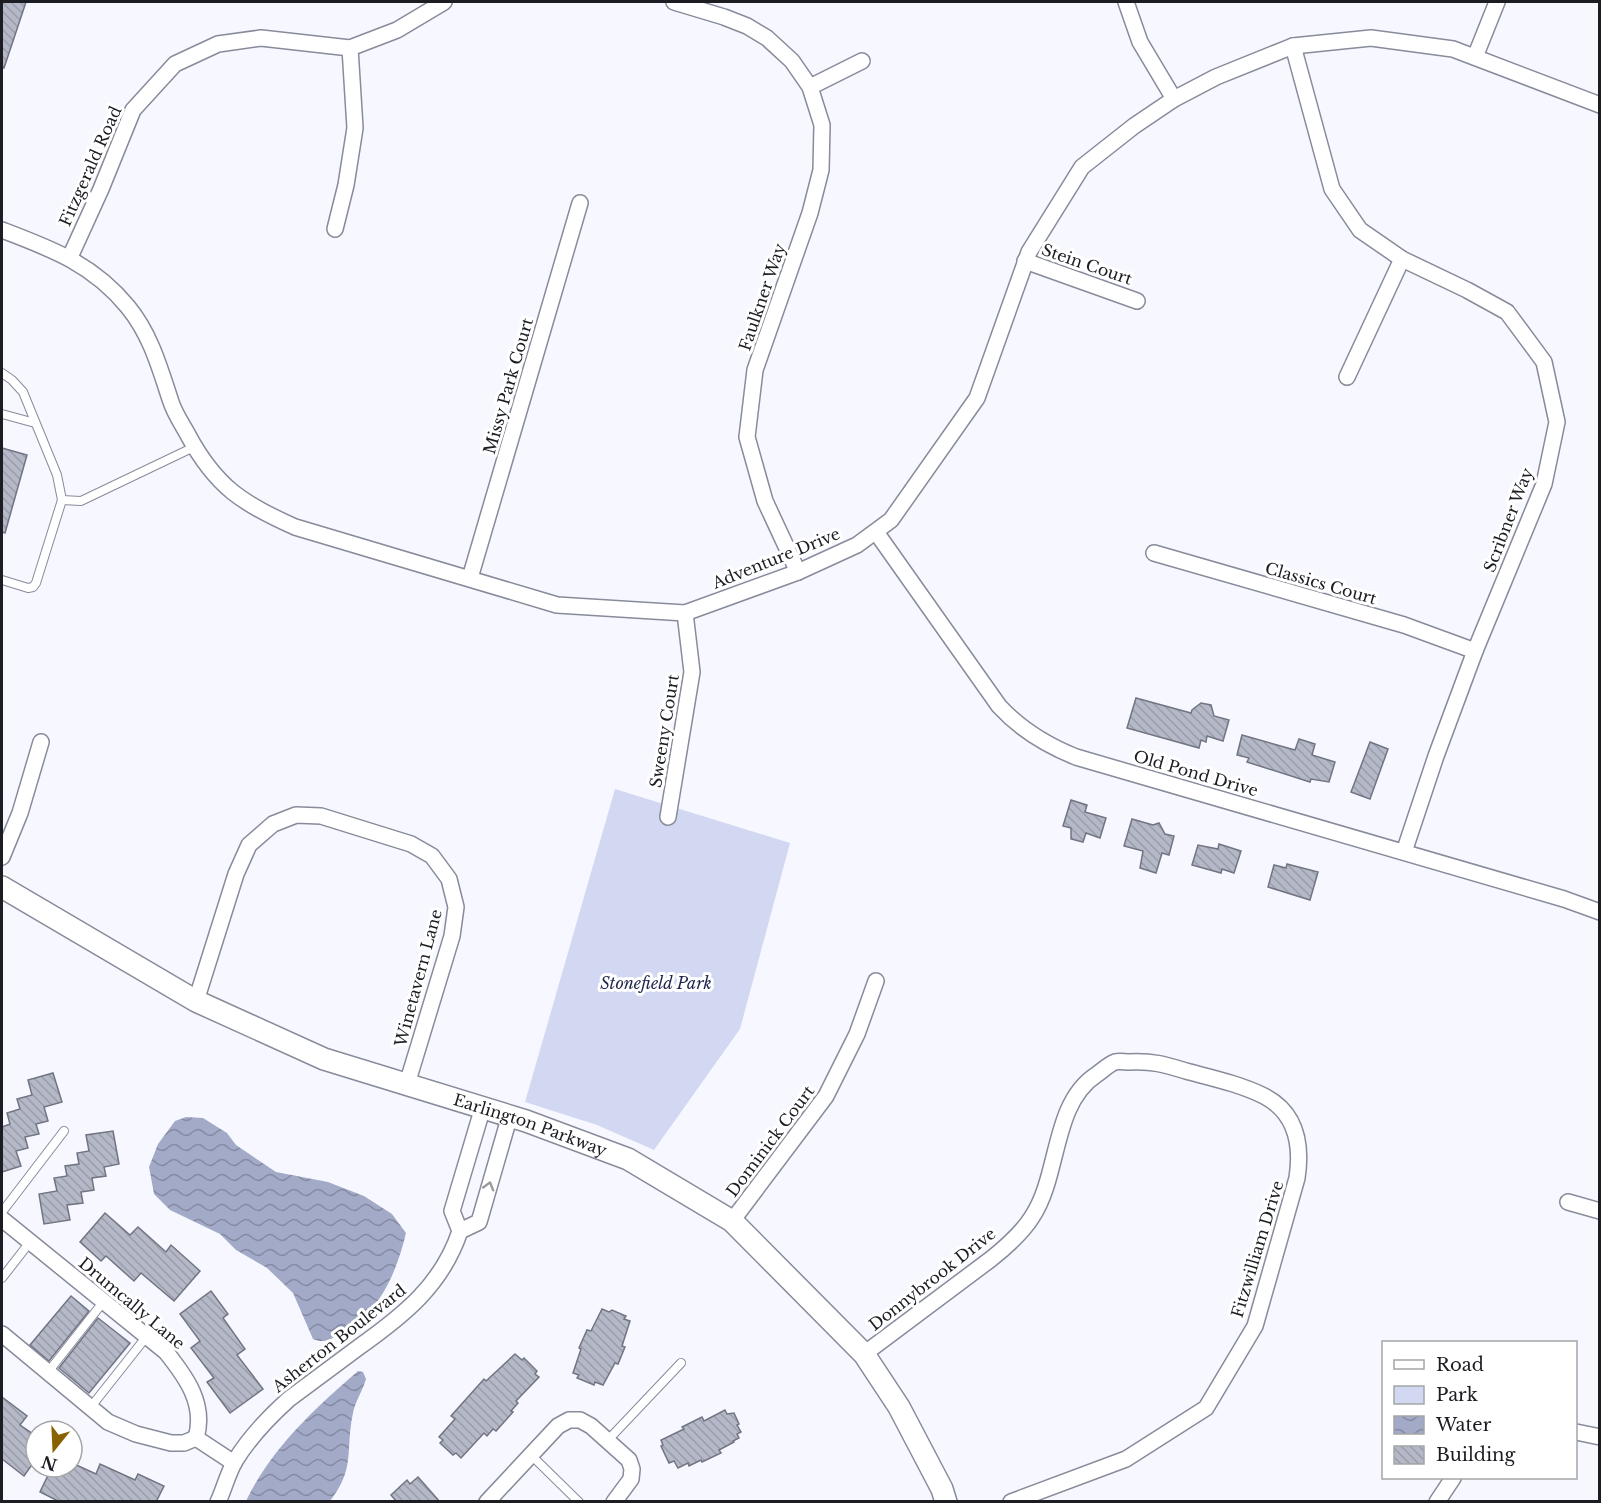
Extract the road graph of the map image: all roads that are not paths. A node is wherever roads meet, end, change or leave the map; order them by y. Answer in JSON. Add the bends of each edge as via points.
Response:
{"nodes":[{"id":1,"x":444,"y":2,"type":"edge"},
{"id":2,"x":674,"y":2,"type":"edge"},
{"id":3,"x":1126,"y":2,"type":"edge"},
{"id":4,"x":1497,"y":2,"type":"edge"},
{"id":5,"x":1293,"y":46,"type":"junction"},
{"id":6,"x":350,"y":48,"type":"junction"},
{"id":7,"x":1475,"y":57,"type":"junction"},
{"id":8,"x":862,"y":61,"type":"dead end"},
{"id":9,"x":810,"y":87,"type":"junction"},
{"id":10,"x":1174,"y":99,"type":"junction"},
{"id":11,"x":1599,"y":105,"type":"edge"},
{"id":12,"x":580,"y":203,"type":"dead end"},
{"id":13,"x":335,"y":229,"type":"dead end"},
{"id":14,"x":2,"y":230,"type":"edge"},
{"id":15,"x":70,"y":257,"type":"junction"},
{"id":16,"x":1402,"y":259,"type":"junction"},
{"id":17,"x":1025,"y":261,"type":"junction"},
{"id":18,"x":1137,"y":301,"type":"dead end"},
{"id":19,"x":2,"y":373,"type":"edge"},
{"id":20,"x":1347,"y":377,"type":"dead end"},
{"id":21,"x":2,"y":414,"type":"edge"},
{"id":22,"x":35,"y":423,"type":"junction"},
{"id":23,"x":194,"y":447,"type":"junction"},
{"id":24,"x":62,"y":500,"type":"junction"},
{"id":25,"x":876,"y":532,"type":"junction"},
{"id":26,"x":1154,"y":553,"type":"dead end"},
{"id":27,"x":798,"y":572,"type":"junction"},
{"id":28,"x":470,"y":578,"type":"junction"},
{"id":29,"x":2,"y":580,"type":"edge"},
{"id":30,"x":685,"y":614,"type":"junction"},
{"id":31,"x":1475,"y":651,"type":"junction"},
{"id":32,"x":41,"y":742,"type":"dead end"},
{"id":33,"x":668,"y":817,"type":"dead end"},
{"id":34,"x":1404,"y":852,"type":"junction"},
{"id":35,"x":2,"y":857,"type":"edge"},
{"id":36,"x":2,"y":887,"type":"edge"},
{"id":37,"x":1599,"y":912,"type":"edge"},
{"id":38,"x":876,"y":981,"type":"dead end"},
{"id":39,"x":196,"y":1001,"type":"junction"},
{"id":40,"x":407,"y":1084,"type":"junction"},
{"id":41,"x":483,"y":1107,"type":"junction"},
{"id":42,"x":510,"y":1115,"type":"junction"},
{"id":43,"x":1292,"y":1125,"type":"joint"},
{"id":44,"x":64,"y":1131,"type":"dead end"},
{"id":45,"x":1568,"y":1202,"type":"dead end"},
{"id":46,"x":1599,"y":1210,"type":"edge"},
{"id":47,"x":2,"y":1212,"type":"edge"},
{"id":48,"x":2,"y":1219,"type":"edge"},
{"id":49,"x":732,"y":1221,"type":"junction"},
{"id":50,"x":460,"y":1231,"type":"junction"},
{"id":51,"x":30,"y":1242,"type":"junction"},
{"id":52,"x":2,"y":1278,"type":"edge"},
{"id":53,"x":104,"y":1301,"type":"junction"},
{"id":54,"x":2,"y":1334,"type":"edge"},
{"id":55,"x":147,"y":1336,"type":"junction"},
{"id":56,"x":864,"y":1354,"type":"junction"},
{"id":57,"x":681,"y":1363,"type":"dead end"},
{"id":58,"x":48,"y":1372,"type":"junction"},
{"id":59,"x":90,"y":1408,"type":"junction"},
{"id":60,"x":1577,"y":1432,"type":"edge"},
{"id":61,"x":1599,"y":1437,"type":"edge"},
{"id":62,"x":196,"y":1438,"type":"junction"},
{"id":63,"x":608,"y":1440,"type":"junction"},
{"id":64,"x":532,"y":1456,"type":"junction"},
{"id":65,"x":234,"y":1463,"type":"junction"},
{"id":66,"x":1452,"y":1479,"type":"edge"},
{"id":67,"x":492,"y":1500,"type":"edge"},
{"id":68,"x":218,"y":1502,"type":"edge"},
{"id":69,"x":579,"y":1502,"type":"edge"},
{"id":70,"x":614,"y":1502,"type":"edge"},
{"id":71,"x":946,"y":1502,"type":"edge"},
{"id":72,"x":1011,"y":1502,"type":"edge"},
{"id":73,"x":1437,"y":1502,"type":"edge"}],
"edges":[{"from":1,"to":6,"type":"street","name":"Fitzgerald Road","via":[[397,30]]},
{"from":2,"to":9,"type":"street","via":[[724,17],[767,38],[792,60]]},
{"from":3,"to":10,"type":"street","via":[[1140,42]]},
{"from":4,"to":7,"type":"street"},
{"from":5,"to":7,"type":"street","name":"Adventure Drive","via":[[1371,38],[1453,49]]},
{"from":5,"to":10,"type":"street","name":"Adventure Drive","via":[[1216,77]]},
{"from":5,"to":16,"type":"street","name":"Scribner Way","via":[[1332,189],[1360,230]]},
{"from":6,"to":13,"type":"street","via":[[355,128]]},
{"from":6,"to":15,"type":"street","name":"Fitzgerald Road","via":[[261,38],[218,44],[175,64],[133,110]]},
{"from":7,"to":11,"type":"street","name":"Adventure Drive"},
{"from":8,"to":9,"type":"street"},
{"from":9,"to":27,"type":"street","name":"Faulkner Way","via":[[822,125],[821,170],[810,213],[755,370],[747,437],[765,501]]},
{"from":10,"to":17,"type":"street","name":"Adventure Drive","via":[[1082,167]]},
{"from":12,"to":28,"type":"street","name":"Missy Park Court"},
{"from":14,"to":15,"type":"street","name":"Adventure Drive"},
{"from":15,"to":23,"type":"street","name":"Adventure Drive","via":[[116,293],[140,324],[155,354],[172,406]]},
{"from":16,"to":20,"type":"street"},
{"from":16,"to":31,"type":"street","name":"Scribner Way","via":[[1507,312],[1544,362],[1557,422],[1544,484]]},
{"from":17,"to":18,"type":"street","name":"Stein Court"},
{"from":17,"to":25,"type":"street","name":"Adventure Drive","via":[[977,398],[891,520]]},
{"from":19,"to":22,"type":"lane","via":[[22,392]]},
{"from":21,"to":22,"type":"lane"},
{"from":22,"to":24,"type":"lane","via":[[57,475]]},
{"from":23,"to":24,"type":"lane","via":[[81,501]]},
{"from":23,"to":28,"type":"street","name":"Adventure Drive","via":[[218,481],[240,500],[267,515],[295,528]]},
{"from":24,"to":29,"type":"lane","via":[[33,587]]},
{"from":25,"to":27,"type":"street","name":"Adventure Drive"},
{"from":25,"to":34,"type":"street","name":"Old Pond Drive","via":[[999,706],[1033,736],[1076,757]]},
{"from":26,"to":31,"type":"street","name":"Classics Court","via":[[1404,626]]},
{"from":27,"to":30,"type":"street","name":"Adventure Drive"},
{"from":28,"to":30,"type":"street","name":"Adventure Drive","via":[[557,605]]},
{"from":30,"to":33,"type":"street","name":"Sweeny Court","via":[[692,672]]},
{"from":31,"to":34,"type":"street","name":"Scribner Way"},
{"from":32,"to":35,"type":"street"},
{"from":34,"to":37,"type":"street","name":"Old Pond Drive"},
{"from":36,"to":39,"type":"street","name":"Earlington Parkway"},
{"from":38,"to":49,"type":"street","name":"Dominick Court","via":[[857,1034],[826,1096]]},
{"from":39,"to":40,"type":"street","name":"Earlington Parkway","via":[[324,1059]]},
{"from":39,"to":40,"type":"street","name":"Winetavern Lane","via":[[236,874],[249,845],[273,824],[296,815],[321,816],[411,844],[432,856],[449,879],[456,907],[452,936]]},
{"from":40,"to":41,"type":"street","name":"Earlington Parkway"},
{"from":41,"to":42,"type":"street","name":"Earlington Parkway"},
{"from":41,"to":50,"type":"street","via":[[452,1211]]},
{"from":42,"to":49,"type":"street","name":"Earlington Parkway","via":[[628,1159]]},
{"from":50,"to":42,"type":"street","name":"Asherton Boulevard","one_way":true,"via":[[479,1222]]},
{"from":43,"to":56,"type":"street","name":"Donnybrook Drive","via":[[1282,1109],[1252,1090],[1154,1061],[1115,1062],[1083,1083],[1066,1114],[1033,1217],[991,1259]]},
{"from":43,"to":72,"type":"street","name":"Fitzwilliam Drive","via":[[1299,1142],[1297,1178],[1255,1326],[1206,1408],[1126,1460]]},
{"from":44,"to":47,"type":"lane"},
{"from":45,"to":46,"type":"street"},
{"from":48,"to":51,"type":"street","name":"Drumcally Lane"},
{"from":49,"to":56,"type":"street","name":"Earlington Parkway"},
{"from":50,"to":65,"type":"street","name":"Asherton Boulevard","via":[[435,1280],[413,1305],[289,1399]]},
{"from":51,"to":52,"type":"lane"},
{"from":51,"to":53,"type":"street","name":"Drumcally Lane"},
{"from":53,"to":55,"type":"street","name":"Drumcally Lane"},
{"from":53,"to":58,"type":"lane"},
{"from":54,"to":58,"type":"street"},
{"from":55,"to":59,"type":"lane"},
{"from":55,"to":62,"type":"street","name":"Drumcally Lane","via":[[186,1376],[198,1408],[200,1425]]},
{"from":56,"to":71,"type":"street","name":"Earlington Parkway","via":[[898,1407]]},
{"from":57,"to":63,"type":"lane"},
{"from":58,"to":59,"type":"street"},
{"from":59,"to":62,"type":"street","via":[[108,1422],[136,1434],[171,1443]]},
{"from":60,"to":61,"type":"street"},
{"from":62,"to":65,"type":"street"},
{"from":63,"to":64,"type":"street","via":[[580,1420],[568,1420]]},
{"from":63,"to":70,"type":"street","via":[[629,1460],[632,1469],[632,1479]]},
{"from":64,"to":67,"type":"street"},
{"from":64,"to":69,"type":"lane"},
{"from":65,"to":68,"type":"street","name":"Asherton Boulevard"},
{"from":66,"to":73,"type":"street"}]}
